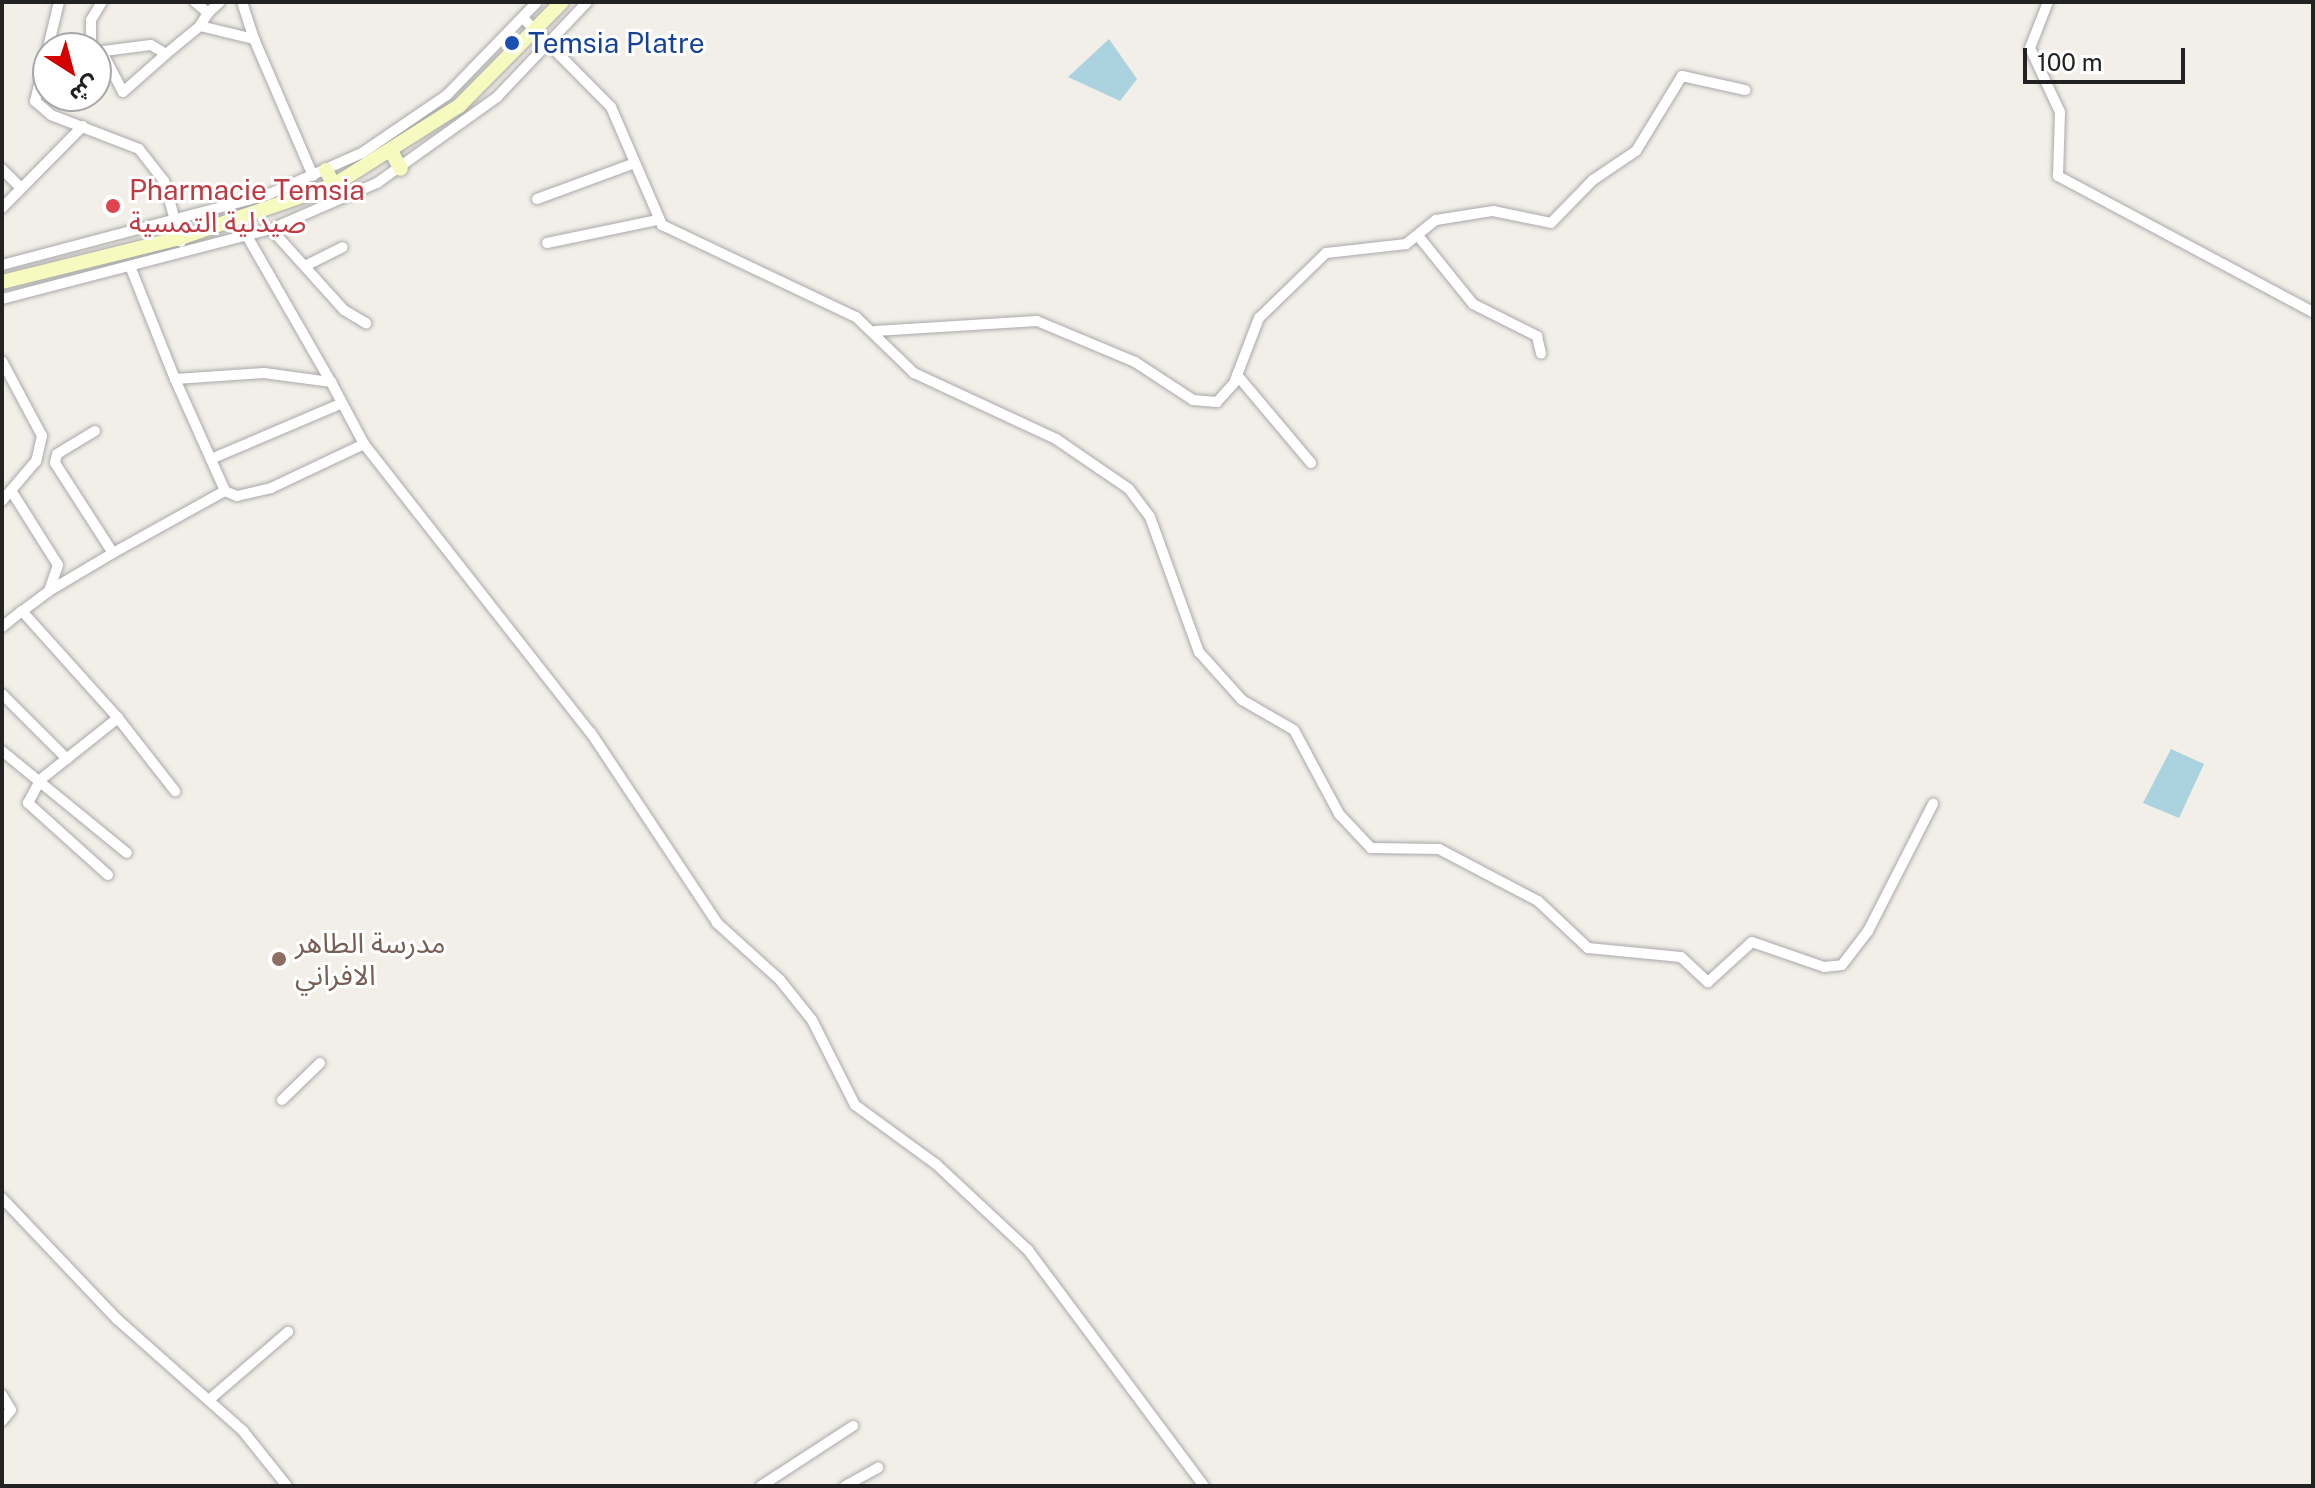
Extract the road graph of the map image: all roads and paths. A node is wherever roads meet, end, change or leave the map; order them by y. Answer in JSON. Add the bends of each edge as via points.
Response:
{"nodes":[{"id":1,"x":59,"y":2,"type":"edge"},
{"id":2,"x":102,"y":2,"type":"edge"},
{"id":3,"x":195,"y":2,"type":"edge"},
{"id":4,"x":220,"y":2,"type":"edge"},
{"id":5,"x":242,"y":2,"type":"edge"},
{"id":6,"x":536,"y":2,"type":"edge"},
{"id":7,"x":562,"y":2,"type":"edge"},
{"id":8,"x":587,"y":2,"type":"edge"},
{"id":9,"x":2048,"y":2,"type":"edge"},
{"id":10,"x":208,"y":13,"type":"junction"},
{"id":11,"x":523,"y":18,"type":"junction"},
{"id":12,"x":200,"y":26,"type":"junction"},
{"id":13,"x":536,"y":30,"type":"junction"},
{"id":14,"x":52,"y":32,"type":"edge"},
{"id":15,"x":93,"y":32,"type":"edge"},
{"id":16,"x":254,"y":39,"type":"junction"},
{"id":17,"x":551,"y":42,"type":"junction"},
{"id":18,"x":112,"y":49,"type":"edge"},
{"id":19,"x":166,"y":54,"type":"junction"},
{"id":20,"x":112,"y":72,"type":"edge"},
{"id":21,"x":1745,"y":90,"type":"dead end"},
{"id":22,"x":56,"y":112,"type":"edge"},
{"id":23,"x":83,"y":126,"type":"junction"},
{"id":24,"x":392,"y":153,"type":"junction"},
{"id":25,"x":635,"y":163,"type":"junction"},
{"id":26,"x":2,"y":169,"type":"edge"},
{"id":27,"x":401,"y":169,"type":"junction"},
{"id":28,"x":320,"y":173,"type":"junction"},
{"id":29,"x":338,"y":183,"type":"junction"},
{"id":30,"x":21,"y":188,"type":"junction"},
{"id":31,"x":348,"y":197,"type":"junction"},
{"id":32,"x":537,"y":199,"type":"dead end"},
{"id":33,"x":2,"y":208,"type":"edge"},
{"id":34,"x":657,"y":220,"type":"junction"},
{"id":35,"x":176,"y":221,"type":"junction"},
{"id":36,"x":271,"y":229,"type":"junction"},
{"id":37,"x":247,"y":236,"type":"junction"},
{"id":38,"x":1419,"y":237,"type":"junction"},
{"id":39,"x":547,"y":243,"type":"dead end"},
{"id":40,"x":182,"y":245,"type":"junction"},
{"id":41,"x":343,"y":247,"type":"dead end"},
{"id":42,"x":127,"y":259,"type":"junction"},
{"id":43,"x":2,"y":265,"type":"edge"},
{"id":44,"x":305,"y":266,"type":"junction"},
{"id":45,"x":2,"y":282,"type":"edge"},
{"id":46,"x":2,"y":299,"type":"edge"},
{"id":47,"x":2313,"y":312,"type":"edge"},
{"id":48,"x":366,"y":323,"type":"dead end"},
{"id":49,"x":875,"y":331,"type":"junction"},
{"id":50,"x":1541,"y":354,"type":"dead end"},
{"id":51,"x":2,"y":361,"type":"edge"},
{"id":52,"x":1237,"y":375,"type":"junction"},
{"id":53,"x":175,"y":379,"type":"junction"},
{"id":54,"x":331,"y":382,"type":"junction"},
{"id":55,"x":342,"y":403,"type":"junction"},
{"id":56,"x":95,"y":431,"type":"dead end"},
{"id":57,"x":364,"y":444,"type":"junction"},
{"id":58,"x":211,"y":459,"type":"junction"},
{"id":59,"x":1311,"y":463,"type":"dead end"},
{"id":60,"x":225,"y":491,"type":"junction"},
{"id":61,"x":12,"y":492,"type":"junction"},
{"id":62,"x":2,"y":501,"type":"edge"},
{"id":63,"x":113,"y":553,"type":"junction"},
{"id":64,"x":49,"y":591,"type":"junction"},
{"id":65,"x":22,"y":611,"type":"junction"},
{"id":66,"x":2,"y":627,"type":"edge"},
{"id":67,"x":2,"y":694,"type":"edge"},
{"id":68,"x":118,"y":718,"type":"junction"},
{"id":69,"x":2,"y":751,"type":"edge"},
{"id":70,"x":67,"y":759,"type":"junction"},
{"id":71,"x":40,"y":780,"type":"junction"},
{"id":72,"x":175,"y":791,"type":"dead end"},
{"id":73,"x":1933,"y":804,"type":"dead end"},
{"id":74,"x":127,"y":853,"type":"dead end"},
{"id":75,"x":108,"y":875,"type":"dead end"},
{"id":76,"x":320,"y":1063,"type":"dead end"},
{"id":77,"x":282,"y":1100,"type":"dead end"},
{"id":78,"x":2,"y":1198,"type":"edge"},
{"id":79,"x":288,"y":1332,"type":"dead end"},
{"id":80,"x":2,"y":1395,"type":"edge"},
{"id":81,"x":210,"y":1399,"type":"junction"},
{"id":82,"x":2,"y":1421,"type":"edge"},
{"id":83,"x":853,"y":1426,"type":"dead end"},
{"id":84,"x":878,"y":1468,"type":"dead end"},
{"id":85,"x":287,"y":1486,"type":"edge"},
{"id":86,"x":761,"y":1486,"type":"edge"},
{"id":87,"x":845,"y":1486,"type":"edge"},
{"id":88,"x":1204,"y":1486,"type":"edge"}],
"edges":[{"from":1,"to":14,"type":"street"},
{"from":2,"to":15,"type":"street","via":[[91,20]]},
{"from":3,"to":10,"type":"street"},
{"from":4,"to":10,"type":"street"},
{"from":5,"to":16,"type":"street"},
{"from":6,"to":11,"type":"street"},
{"from":7,"to":13,"type":"main road"},
{"from":8,"to":17,"type":"street"},
{"from":9,"to":47,"type":"street","via":[[2030,48],[2060,112],[2058,176]]},
{"from":10,"to":12,"type":"street"},
{"from":11,"to":13,"type":"street"},
{"from":11,"to":28,"type":"street","via":[[422,115]]},
{"from":12,"to":16,"type":"street"},
{"from":12,"to":19,"type":"street"},
{"from":13,"to":17,"type":"street"},
{"from":13,"to":24,"type":"main road","via":[[468,98]]},
{"from":16,"to":28,"type":"street"},
{"from":17,"to":25,"type":"street","via":[[611,107]]},
{"from":17,"to":27,"type":"street","via":[[488,105]]},
{"from":18,"to":19,"type":"street","via":[[151,45]]},
{"from":19,"to":20,"type":"street","via":[[127,92]]},
{"from":21,"to":38,"type":"street","via":[[1682,76],[1636,151],[1551,223],[1493,211],[1436,220]]},
{"from":22,"to":23,"type":"street"},
{"from":23,"to":30,"type":"street"},
{"from":23,"to":35,"type":"street","via":[[139,149],[164,181]]},
{"from":24,"to":27,"type":"main road"},
{"from":24,"to":29,"type":"main road"},
{"from":25,"to":32,"type":"street"},
{"from":25,"to":34,"type":"street"},
{"from":26,"to":30,"type":"street"},
{"from":27,"to":31,"type":"street"},
{"from":28,"to":29,"type":"main road"},
{"from":28,"to":35,"type":"street"},
{"from":29,"to":31,"type":"main road"},
{"from":29,"to":40,"type":"main road"},
{"from":30,"to":33,"type":"street"},
{"from":31,"to":36,"type":"street"},
{"from":34,"to":39,"type":"street"},
{"from":34,"to":49,"type":"street"},
{"from":35,"to":40,"type":"street"},
{"from":35,"to":43,"type":"street"},
{"from":36,"to":37,"type":"street"},
{"from":36,"to":44,"type":"street"},
{"from":37,"to":40,"type":"street"},
{"from":37,"to":54,"type":"street"},
{"from":38,"to":50,"type":"street","via":[[1468,300],[1537,336]]},
{"from":38,"to":52,"type":"street","via":[[1321,256],[1259,318]]},
{"from":40,"to":42,"type":"main road"},
{"from":41,"to":44,"type":"street"},
{"from":42,"to":45,"type":"main road"},
{"from":42,"to":46,"type":"street"},
{"from":42,"to":53,"type":"street"},
{"from":44,"to":48,"type":"street","via":[[344,310]]},
{"from":49,"to":52,"type":"street","via":[[1037,321],[1135,362],[1202,402],[1224,398]]},
{"from":49,"to":73,"type":"street","via":[[914,373],[1056,439],[1129,489],[1150,517],[1199,652],[1242,700],[1294,730],[1362,842],[1376,849],[1439,849],[1538,901],[1588,948],[1681,957],[1705,982],[1752,942],[1837,967],[1868,931]]},
{"from":51,"to":61,"type":"street","via":[[42,436],[36,461]]},
{"from":52,"to":59,"type":"street"},
{"from":53,"to":54,"type":"street","via":[[264,373]]},
{"from":53,"to":58,"type":"street"},
{"from":54,"to":55,"type":"street"},
{"from":55,"to":57,"type":"street"},
{"from":55,"to":58,"type":"street"},
{"from":56,"to":63,"type":"street","via":[[57,454],[55,463]]},
{"from":57,"to":60,"type":"street","via":[[271,488],[237,496]]},
{"from":57,"to":88,"type":"street","via":[[591,733],[724,933],[805,1010],[855,1105],[936,1164],[1028,1250]]},
{"from":58,"to":60,"type":"street"},
{"from":60,"to":63,"type":"street"},
{"from":61,"to":62,"type":"street"},
{"from":61,"to":64,"type":"street","via":[[57,559]]},
{"from":63,"to":64,"type":"street"},
{"from":64,"to":65,"type":"street"},
{"from":65,"to":66,"type":"street"},
{"from":65,"to":68,"type":"street"},
{"from":67,"to":70,"type":"street"},
{"from":68,"to":70,"type":"street"},
{"from":68,"to":72,"type":"street"},
{"from":69,"to":71,"type":"street"},
{"from":70,"to":71,"type":"street"},
{"from":71,"to":74,"type":"street"},
{"from":71,"to":75,"type":"street","via":[[27,800],[31,808]]},
{"from":76,"to":77,"type":"street"},
{"from":78,"to":81,"type":"street","via":[[117,1319]]},
{"from":79,"to":81,"type":"street"},
{"from":80,"to":82,"type":"street","via":[[11,1410]]},
{"from":81,"to":85,"type":"street"},
{"from":83,"to":86,"type":"street"},
{"from":84,"to":87,"type":"street"}]}
